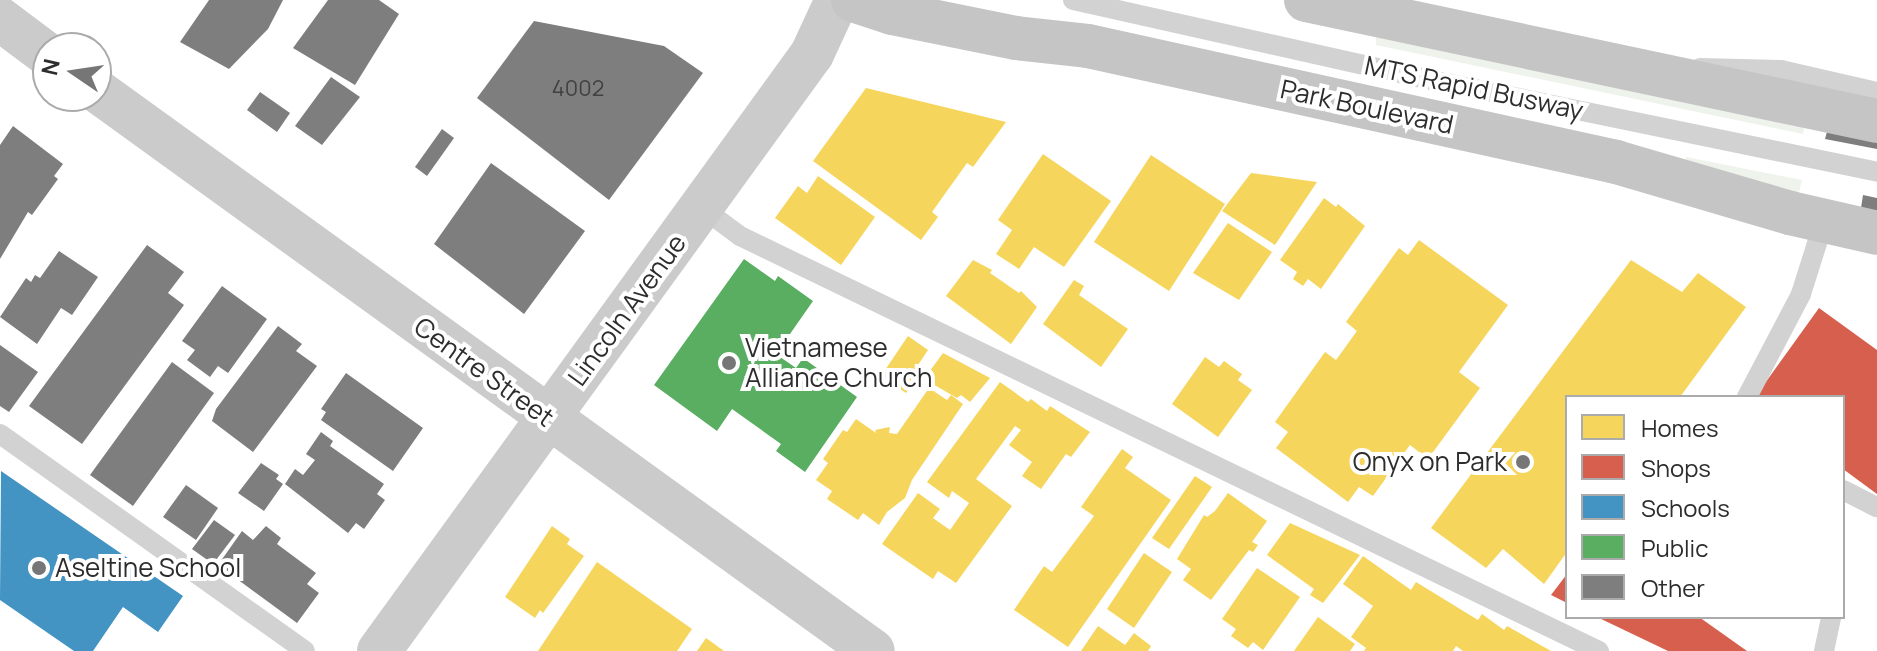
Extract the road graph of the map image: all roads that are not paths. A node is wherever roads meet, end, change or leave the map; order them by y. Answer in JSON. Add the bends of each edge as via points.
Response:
{"nodes":[{"id":1,"x":837,"y":0,"type":"edge"},
{"id":2,"x":853,"y":0,"type":"edge"},
{"id":3,"x":1073,"y":0,"type":"edge"},
{"id":4,"x":1306,"y":0,"type":"edge"},
{"id":5,"x":0,"y":19,"type":"edge"},
{"id":6,"x":32,"y":43,"type":"edge"},
{"id":7,"x":1647,"y":72,"type":"junction"},
{"id":8,"x":1877,"y":92,"type":"edge"},
{"id":9,"x":112,"y":102,"type":"edge"},
{"id":10,"x":1877,"y":121,"type":"edge"},
{"id":11,"x":1877,"y":172,"type":"edge"},
{"id":12,"x":701,"y":207,"type":"junction"},
{"id":13,"x":1824,"y":221,"type":"junction"},
{"id":14,"x":1877,"y":233,"type":"edge"},
{"id":15,"x":1748,"y":395,"type":"edge"},
{"id":16,"x":548,"y":419,"type":"junction"},
{"id":17,"x":0,"y":434,"type":"edge"},
{"id":18,"x":1845,"y":491,"type":"edge"},
{"id":19,"x":1877,"y":507,"type":"edge"},
{"id":20,"x":1831,"y":619,"type":"edge"},
{"id":21,"x":305,"y":651,"type":"edge"},
{"id":22,"x":379,"y":651,"type":"edge"},
{"id":23,"x":873,"y":651,"type":"edge"},
{"id":24,"x":1599,"y":651,"type":"edge"},
{"id":25,"x":1824,"y":651,"type":"edge"}],
"edges":[{"from":1,"to":12,"type":"street","name":"Lincoln Avenue","via":[[812,54]]},
{"from":2,"to":13,"type":"main road","name":"Park Boulevard","via":[[892,13],[1016,38],[1088,46],[1616,162]]},
{"from":3,"to":11,"type":"lane","name":"MTS Rapid Busway"},
{"from":4,"to":7,"type":"main road"},
{"from":5,"to":6,"type":"street"},
{"from":7,"to":8,"type":"lane","via":[[1718,66],[1781,70]]},
{"from":7,"to":10,"type":"main road"},
{"from":9,"to":16,"type":"street","name":"Centre Street"},
{"from":12,"to":16,"type":"street","name":"Lincoln Avenue"},
{"from":12,"to":24,"type":"lane","via":[[740,236]]},
{"from":13,"to":14,"type":"main road","name":"Park Boulevard"},
{"from":13,"to":15,"type":"lane","via":[[1801,294]]},
{"from":16,"to":22,"type":"street","name":"Lincoln Avenue"},
{"from":16,"to":23,"type":"street","name":"Centre Street"},
{"from":17,"to":21,"type":"lane"},
{"from":18,"to":19,"type":"lane"},
{"from":20,"to":25,"type":"lane"}]}
